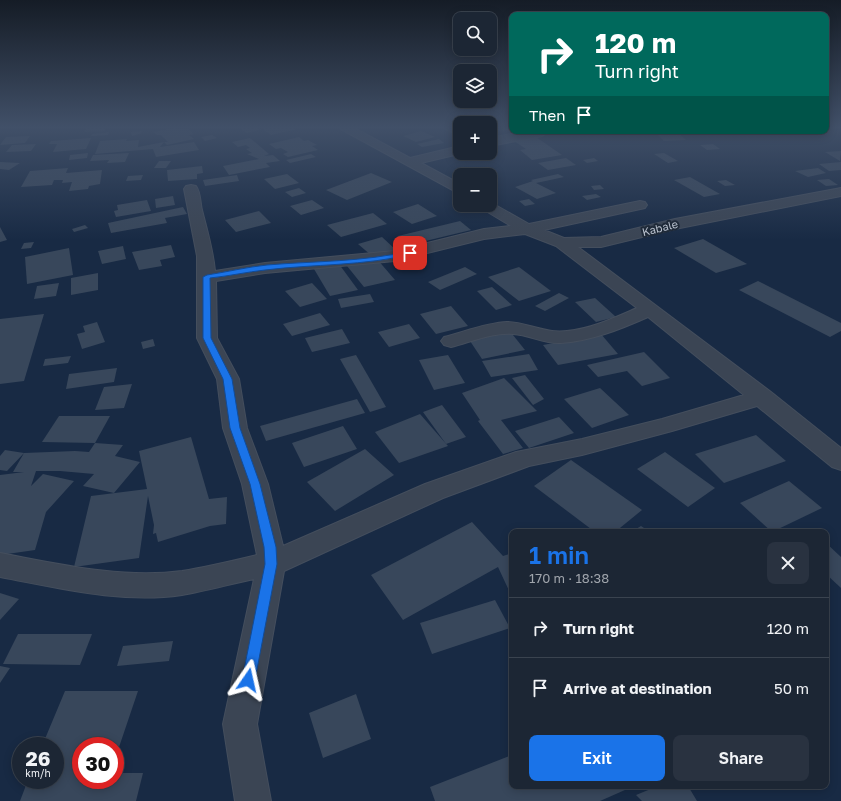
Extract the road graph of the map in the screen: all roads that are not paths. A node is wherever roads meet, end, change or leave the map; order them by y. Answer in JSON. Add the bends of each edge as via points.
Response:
{"nodes":[{"id":1,"x":416,"y":165,"type":"edge"},
{"id":2,"x":453,"y":186,"type":"edge"},
{"id":3,"x":192,"y":189,"type":"dead end"},
{"id":4,"x":841,"y":192,"type":"edge"},
{"id":5,"x":640,"y":205,"type":"dead end"},
{"id":6,"x":497,"y":211,"type":"edge"},
{"id":7,"x":527,"y":229,"type":"junction"},
{"id":8,"x":562,"y":243,"type":"junction"},
{"id":9,"x":207,"y":277,"type":"junction"},
{"id":10,"x":650,"y":309,"type":"junction"},
{"id":11,"x":450,"y":341,"type":"dead end"},
{"id":12,"x":763,"y":397,"type":"junction"},
{"id":13,"x":841,"y":461,"type":"edge"},
{"id":14,"x":271,"y":564,"type":"junction"},
{"id":15,"x":0,"y":565,"type":"edge"},
{"id":16,"x":253,"y":801,"type":"edge"}],
"edges":[{"from":1,"to":2,"type":"street"},
{"from":3,"to":9,"type":"street"},
{"from":4,"to":8,"type":"street","name":"Kabale","via":[[675,224],[601,242]]},
{"from":5,"to":7,"type":"street"},
{"from":6,"to":7,"type":"street","name":"Kabale"},
{"from":7,"to":8,"type":"street","name":"Kabale"},
{"from":7,"to":9,"type":"street","via":[[484,234],[395,256],[265,268]]},
{"from":8,"to":10,"type":"street"},
{"from":9,"to":14,"type":"street","via":[[207,338],[228,379],[235,428],[255,484],[270,547]]},
{"from":10,"to":11,"type":"street","via":[[613,325],[563,337],[542,337],[512,328]]},
{"from":10,"to":12,"type":"street"},
{"from":12,"to":13,"type":"street"},
{"from":12,"to":14,"type":"street","via":[[656,428],[525,458],[434,491]]},
{"from":14,"to":15,"type":"street","via":[[181,583],[129,585],[82,580]]},
{"from":14,"to":16,"type":"street","via":[[240,724]]}]}
